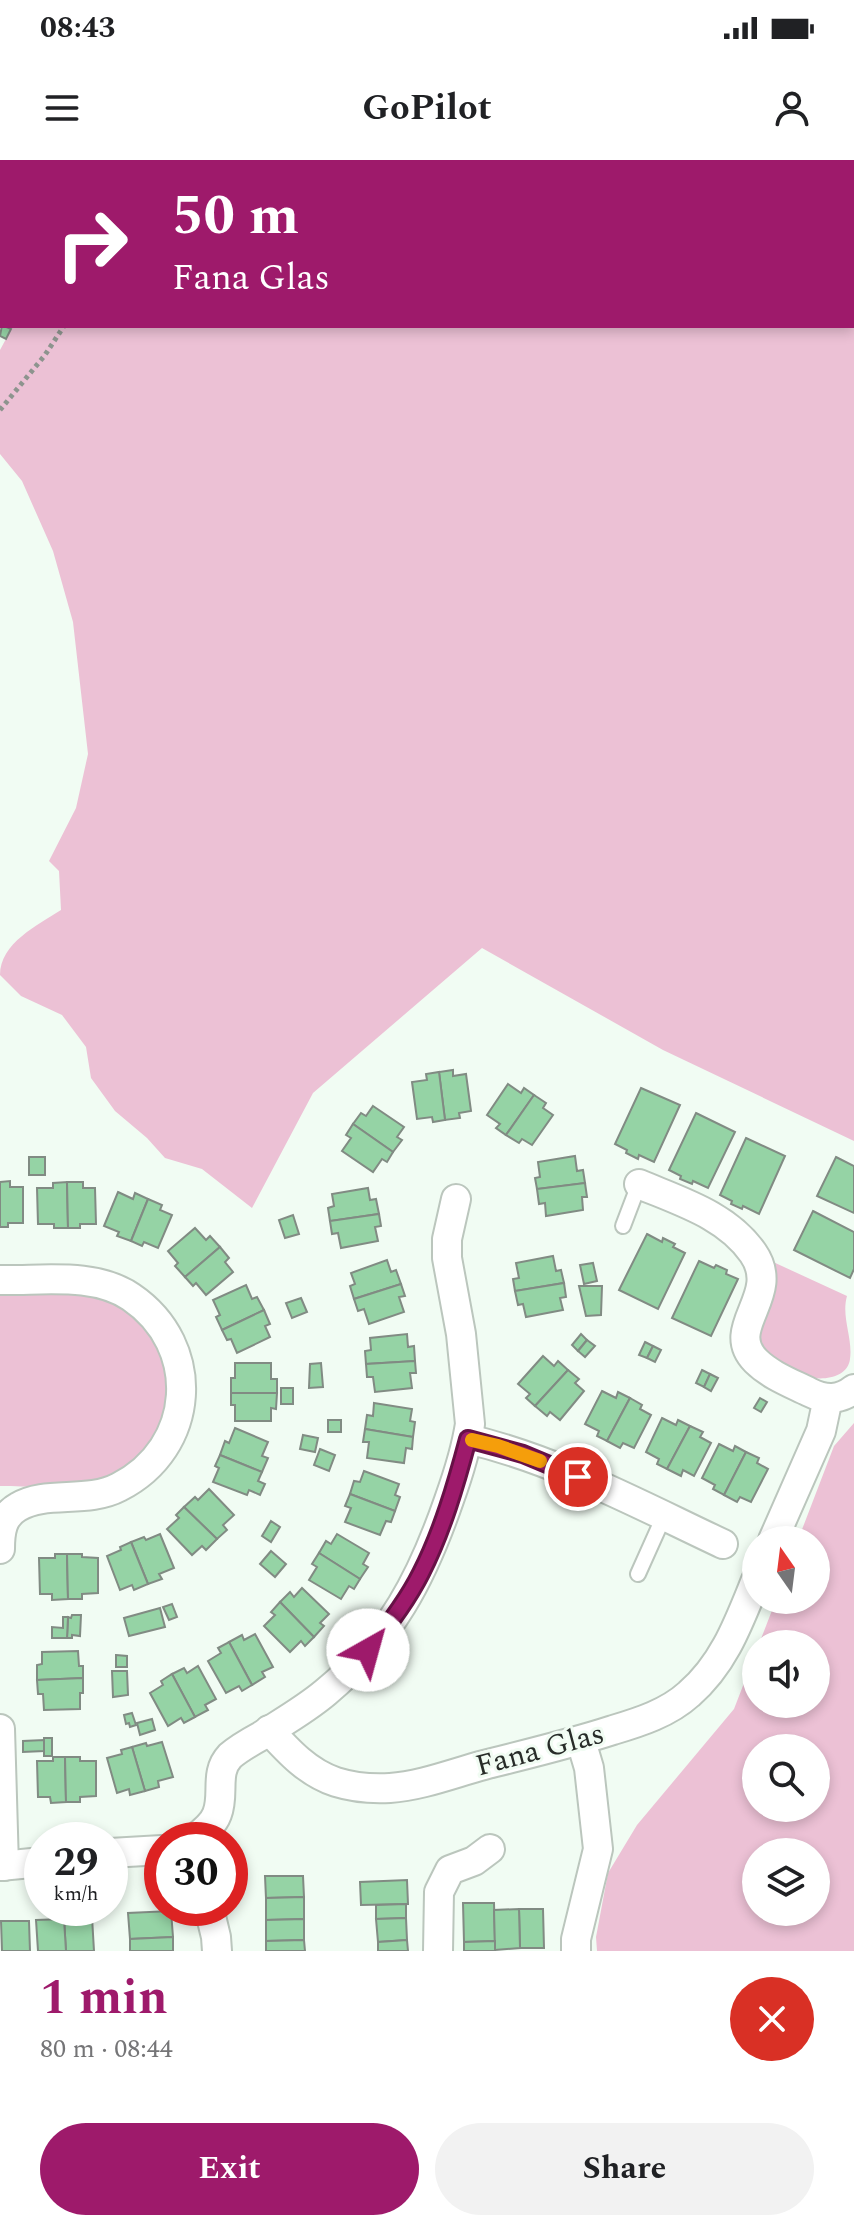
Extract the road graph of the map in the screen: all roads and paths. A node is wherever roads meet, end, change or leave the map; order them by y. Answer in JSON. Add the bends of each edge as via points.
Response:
{"nodes":[{"id":1,"x":63,"y":328,"type":"edge"},
{"id":2,"x":0,"y":410,"type":"edge"},
{"id":3,"x":639,"y":1184,"type":"joint"},
{"id":4,"x":456,"y":1199,"type":"dead end"},
{"id":5,"x":623,"y":1226,"type":"dead end"},
{"id":6,"x":0,"y":1280,"type":"edge"},
{"id":7,"x":841,"y":1394,"type":"edge"},
{"id":8,"x":468,"y":1439,"type":"junction"},
{"id":9,"x":664,"y":1516,"type":"junction"},
{"id":10,"x":779,"y":1526,"type":"edge"},
{"id":11,"x":723,"y":1544,"type":"dead end"},
{"id":12,"x":0,"y":1549,"type":"edge"},
{"id":13,"x":638,"y":1574,"type":"dead end"},
{"id":14,"x":742,"y":1614,"type":"edge"},
{"id":15,"x":0,"y":1729,"type":"edge"},
{"id":16,"x":269,"y":1730,"type":"junction"},
{"id":17,"x":581,"y":1741,"type":"junction"},
{"id":18,"x":212,"y":1822,"type":"edge"},
{"id":19,"x":490,"y":1849,"type":"dead end"},
{"id":20,"x":24,"y":1864,"type":"edge"},
{"id":21,"x":2,"y":1866,"type":"edge"},
{"id":22,"x":213,"y":1926,"type":"edge"},
{"id":23,"x":217,"y":1951,"type":"edge"},
{"id":24,"x":438,"y":1951,"type":"edge"},
{"id":25,"x":576,"y":1951,"type":"edge"}],
"edges":[{"from":1,"to":2,"type":"path"},
{"from":3,"to":5,"type":"lane"},
{"from":3,"to":7,"type":"street","via":[[716,1218],[753,1253],[762,1288],[745,1344],[764,1368],[812,1393]]},
{"from":4,"to":8,"type":"street","via":[[447,1258],[461,1334]]},
{"from":6,"to":12,"type":"street","via":[[84,1281],[118,1289],[155,1318],[170,1339],[182,1397],[167,1442],[142,1471],[96,1496],[21,1505],[5,1520]]},
{"from":7,"to":10,"type":"street"},
{"from":8,"to":9,"type":"street","via":[[523,1454]]},
{"from":8,"to":16,"type":"street","via":[[431,1550],[398,1612],[326,1692]]},
{"from":9,"to":11,"type":"street"},
{"from":9,"to":13,"type":"lane"},
{"from":14,"to":17,"type":"street","name":"Fana Glas","via":[[721,1658],[692,1692],[651,1717]]},
{"from":15,"to":21,"type":"street"},
{"from":16,"to":17,"type":"street","name":"Fana Glas","via":[[298,1761],[325,1778],[381,1788]]},
{"from":16,"to":18,"type":"street","via":[[227,1759]]},
{"from":17,"to":25,"type":"street","via":[[598,1849]]},
{"from":19,"to":24,"type":"street","via":[[450,1870],[439,1892]]},
{"from":20,"to":21,"type":"street"},
{"from":22,"to":23,"type":"street"}]}
